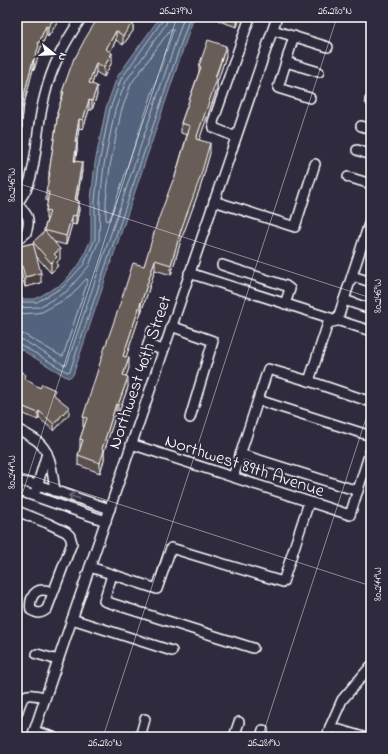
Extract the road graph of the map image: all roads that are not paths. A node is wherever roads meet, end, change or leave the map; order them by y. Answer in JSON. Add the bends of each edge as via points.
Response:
{"nodes":[{"id":1,"x":82,"y":17,"type":"edge"},
{"id":2,"x":250,"y":17,"type":"edge"},
{"id":3,"x":277,"y":17,"type":"edge"},
{"id":4,"x":272,"y":30,"type":"junction"},
{"id":5,"x":294,"y":36,"type":"junction"},
{"id":6,"x":328,"y":47,"type":"dead end"},
{"id":7,"x":286,"y":62,"type":"junction"},
{"id":8,"x":319,"y":72,"type":"dead end"},
{"id":9,"x":310,"y":98,"type":"dead end"},
{"id":10,"x":361,"y":126,"type":"dead end"},
{"id":11,"x":371,"y":129,"type":"edge"},
{"id":12,"x":236,"y":136,"type":"junction"},
{"id":13,"x":357,"y":150,"type":"dead end"},
{"id":14,"x":371,"y":155,"type":"edge"},
{"id":15,"x":315,"y":164,"type":"dead end"},
{"id":16,"x":348,"y":177,"type":"dead end"},
{"id":17,"x":371,"y":184,"type":"edge"},
{"id":18,"x":214,"y":201,"type":"junction"},
{"id":19,"x":17,"y":204,"type":"edge"},
{"id":20,"x":371,"y":218,"type":"edge"},
{"id":21,"x":17,"y":238,"type":"edge"},
{"id":22,"x":222,"y":265,"type":"dead end"},
{"id":23,"x":189,"y":273,"type":"junction"},
{"id":24,"x":352,"y":276,"type":"junction"},
{"id":25,"x":371,"y":282,"type":"edge"},
{"id":26,"x":344,"y":300,"type":"junction"},
{"id":27,"x":285,"y":304,"type":"junction"},
{"id":28,"x":371,"y":309,"type":"edge"},
{"id":29,"x":337,"y":321,"type":"junction"},
{"id":30,"x":171,"y":326,"type":"junction"},
{"id":31,"x":152,"y":331,"type":"dead end"},
{"id":32,"x":371,"y":332,"type":"edge"},
{"id":33,"x":148,"y":345,"type":"junction"},
{"id":34,"x":163,"y":350,"type":"junction"},
{"id":35,"x":144,"y":356,"type":"dead end"},
{"id":36,"x":309,"y":382,"type":"junction"},
{"id":37,"x":258,"y":400,"type":"junction"},
{"id":38,"x":371,"y":402,"type":"edge"},
{"id":39,"x":190,"y":418,"type":"dead end"},
{"id":40,"x":17,"y":429,"type":"edge"},
{"id":41,"x":371,"y":436,"type":"edge"},
{"id":42,"x":131,"y":444,"type":"junction"},
{"id":43,"x":371,"y":449,"type":"edge"},
{"id":44,"x":47,"y":453,"type":"junction"},
{"id":45,"x":240,"y":454,"type":"junction"},
{"id":46,"x":233,"y":477,"type":"junction"},
{"id":47,"x":17,"y":482,"type":"edge"},
{"id":48,"x":38,"y":485,"type":"junction"},
{"id":49,"x":17,"y":490,"type":"edge"},
{"id":50,"x":55,"y":491,"type":"junction"},
{"id":51,"x":358,"y":491,"type":"junction"},
{"id":52,"x":35,"y":496,"type":"junction"},
{"id":53,"x":309,"y":502,"type":"junction"},
{"id":54,"x":110,"y":509,"type":"junction"},
{"id":55,"x":17,"y":512,"type":"edge"},
{"id":56,"x":106,"y":521,"type":"junction"},
{"id":57,"x":90,"y":568,"type":"junction"},
{"id":58,"x":112,"y":575,"type":"junction"},
{"id":59,"x":53,"y":593,"type":"dead end"},
{"id":60,"x":72,"y":619,"type":"junction"},
{"id":61,"x":253,"y":648,"type":"dead end"},
{"id":62,"x":172,"y":651,"type":"dead end"},
{"id":63,"x":37,"y":654,"type":"dead end"},
{"id":64,"x":58,"y":660,"type":"junction"},
{"id":65,"x":371,"y":666,"type":"edge"},
{"id":66,"x":45,"y":697,"type":"junction"},
{"id":67,"x":17,"y":714,"type":"edge"},
{"id":68,"x":145,"y":720,"type":"dead end"},
{"id":69,"x":239,"y":722,"type":"dead end"},
{"id":70,"x":330,"y":727,"type":"junction"},
{"id":71,"x":33,"y":734,"type":"edge"},
{"id":72,"x":53,"y":737,"type":"edge"},
{"id":73,"x":140,"y":737,"type":"edge"},
{"id":74,"x":234,"y":737,"type":"edge"},
{"id":75,"x":327,"y":737,"type":"edge"},
{"id":76,"x":363,"y":737,"type":"edge"}],
"edges":[{"from":1,"to":19,"type":"street","via":[[58,55],[40,117],[33,171]]},
{"from":2,"to":12,"type":"street","via":[[213,122],[214,128]]},
{"from":3,"to":4,"type":"street","name":"Northwest 40th Street"},
{"from":4,"to":5,"type":"street"},
{"from":4,"to":12,"type":"street","name":"Northwest 40th Street"},
{"from":5,"to":6,"type":"street"},
{"from":5,"to":7,"type":"street"},
{"from":7,"to":8,"type":"street"},
{"from":7,"to":9,"type":"street","via":[[278,88]]},
{"from":10,"to":11,"type":"street"},
{"from":12,"to":18,"type":"street","name":"Northwest 40th Street"},
{"from":13,"to":14,"type":"street"},
{"from":15,"to":18,"type":"street","via":[[295,227]]},
{"from":16,"to":17,"type":"street"},
{"from":18,"to":23,"type":"street","name":"Northwest 40th Street"},
{"from":19,"to":21,"type":"street","via":[[26,212],[29,220],[26,233]]},
{"from":20,"to":24,"type":"street"},
{"from":22,"to":27,"type":"street","via":[[286,286],[290,289]]},
{"from":23,"to":27,"type":"street"},
{"from":23,"to":30,"type":"street","name":"Northwest 40th Street"},
{"from":24,"to":25,"type":"street"},
{"from":24,"to":26,"type":"street"},
{"from":26,"to":28,"type":"street"},
{"from":26,"to":29,"type":"street"},
{"from":27,"to":29,"type":"street"},
{"from":29,"to":32,"type":"street"},
{"from":29,"to":36,"type":"street","via":[[328,323]]},
{"from":30,"to":34,"type":"street","name":"Northwest 40th Street"},
{"from":30,"to":39,"type":"street","via":[[213,341]]},
{"from":31,"to":33,"type":"street"},
{"from":33,"to":34,"type":"street"},
{"from":33,"to":35,"type":"street"},
{"from":34,"to":42,"type":"street","name":"Northwest 40th Street"},
{"from":36,"to":37,"type":"street","via":[[268,369]]},
{"from":36,"to":38,"type":"street"},
{"from":37,"to":41,"type":"street"},
{"from":37,"to":45,"type":"street"},
{"from":40,"to":44,"type":"street","via":[[36,439]]},
{"from":42,"to":46,"type":"street","name":"Northwest 89th Avenue"},
{"from":42,"to":54,"type":"street","name":"Northwest 40th Street"},
{"from":43,"to":51,"type":"street"},
{"from":44,"to":48,"type":"street"},
{"from":44,"to":50,"type":"street"},
{"from":45,"to":46,"type":"street"},
{"from":45,"to":51,"type":"street"},
{"from":46,"to":53,"type":"street","name":"Northwest 89th Avenue"},
{"from":47,"to":48,"type":"street"},
{"from":48,"to":50,"type":"street"},
{"from":48,"to":52,"type":"street"},
{"from":49,"to":52,"type":"street"},
{"from":54,"to":50,"type":"street","one_way":true},
{"from":51,"to":53,"type":"street","name":"Northwest 89th Avenue","via":[[350,515]]},
{"from":52,"to":56,"type":"street"},
{"from":53,"to":58,"type":"street","via":[[283,582],[170,548],[157,590]]},
{"from":54,"to":56,"type":"street","name":"Northwest 40th Street"},
{"from":55,"to":59,"type":"street","via":[[47,523],[70,536],[72,543]]},
{"from":56,"to":57,"type":"street","name":"Northwest 40th Street"},
{"from":57,"to":58,"type":"street"},
{"from":57,"to":60,"type":"street","name":"Northwest 40th Street"},
{"from":58,"to":61,"type":"street","via":[[104,601]]},
{"from":60,"to":62,"type":"street"},
{"from":60,"to":64,"type":"street","name":"Northwest 40th Street"},
{"from":63,"to":64,"type":"street"},
{"from":64,"to":66,"type":"street","name":"Northwest 40th Street"},
{"from":65,"to":70,"type":"street","via":[[342,700]]},
{"from":66,"to":67,"type":"street","via":[[29,694],[24,696]]},
{"from":66,"to":71,"type":"street","name":"Northwest 40th Street"},
{"from":68,"to":73,"type":"street"},
{"from":69,"to":74,"type":"street"},
{"from":70,"to":75,"type":"street"},
{"from":70,"to":76,"type":"street"},
{"from":71,"to":72,"type":"street"}]}
